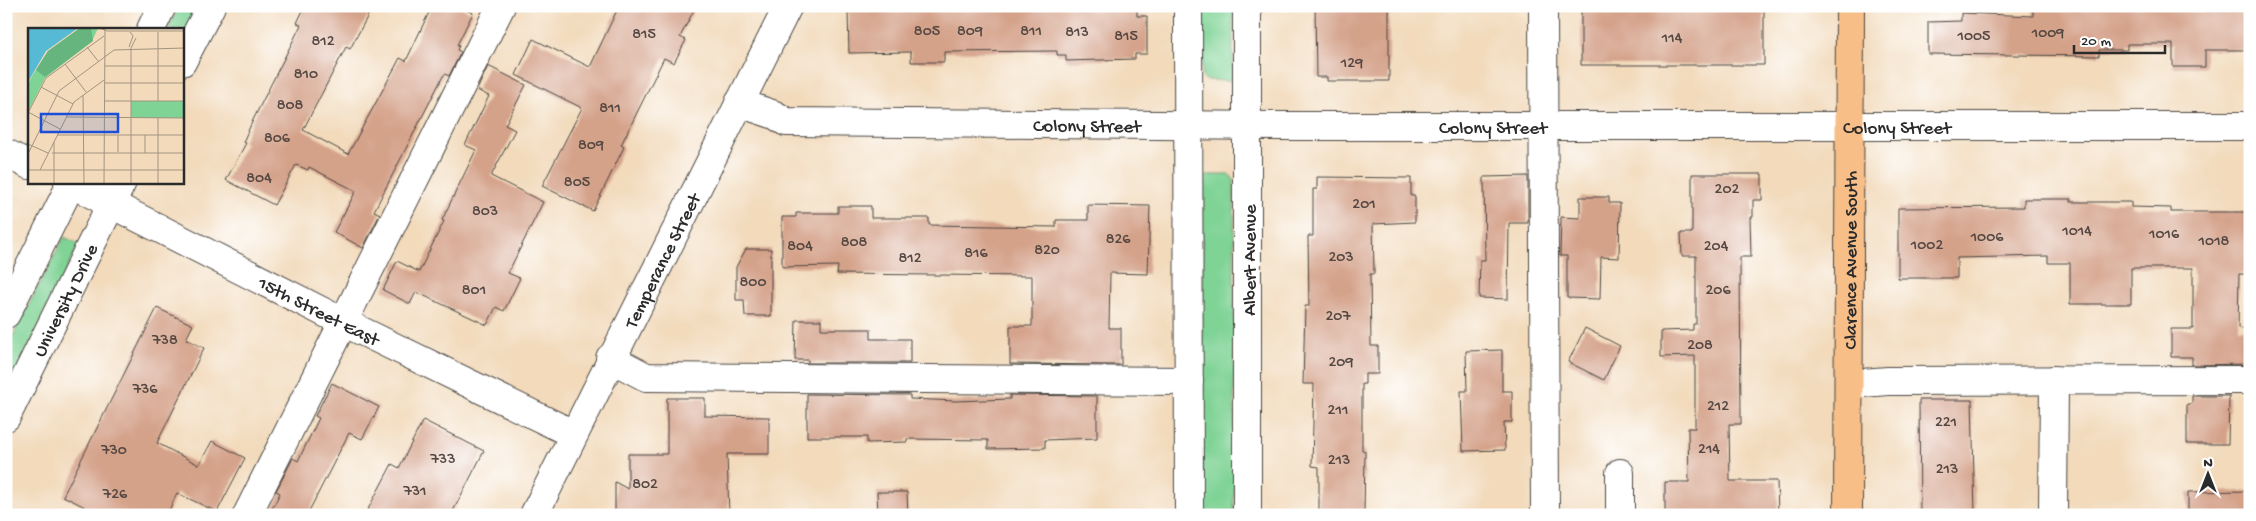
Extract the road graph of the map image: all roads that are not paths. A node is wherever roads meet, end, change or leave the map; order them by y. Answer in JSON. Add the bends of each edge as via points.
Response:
{"nodes":[{"id":1,"x":162,"y":6,"type":"edge"},
{"id":2,"x":211,"y":6,"type":"edge"},
{"id":3,"x":501,"y":6,"type":"edge"},
{"id":4,"x":788,"y":6,"type":"edge"},
{"id":5,"x":1188,"y":6,"type":"edge"},
{"id":6,"x":1247,"y":6,"type":"edge"},
{"id":7,"x":1543,"y":6,"type":"edge"},
{"id":8,"x":1850,"y":6,"type":"edge"},
{"id":9,"x":151,"y":28,"type":"edge"},
{"id":10,"x":184,"y":58,"type":"edge"},
{"id":11,"x":739,"y":103,"type":"junction"},
{"id":12,"x":1189,"y":124,"type":"junction"},
{"id":13,"x":1543,"y":125,"type":"junction"},
{"id":14,"x":1248,"y":126,"type":"junction"},
{"id":15,"x":2250,"y":126,"type":"edge"},
{"id":16,"x":1851,"y":127,"type":"junction"},
{"id":17,"x":6,"y":153,"type":"edge"},
{"id":18,"x":28,"y":164,"type":"edge"},
{"id":19,"x":70,"y":184,"type":"edge"},
{"id":20,"x":75,"y":184,"type":"edge"},
{"id":21,"x":116,"y":193,"type":"edge"},
{"id":22,"x":6,"y":314,"type":"edge"},
{"id":23,"x":343,"y":322,"type":"junction"},
{"id":24,"x":610,"y":358,"type":"junction"},
{"id":25,"x":2054,"y":380,"type":"junction"},
{"id":26,"x":2250,"y":380,"type":"edge"},
{"id":27,"x":1189,"y":381,"type":"junction"},
{"id":28,"x":1849,"y":384,"type":"junction"},
{"id":29,"x":6,"y":417,"type":"edge"},
{"id":30,"x":573,"y":434,"type":"junction"},
{"id":31,"x":1620,"y":473,"type":"dead end"},
{"id":32,"x":247,"y":515,"type":"edge"},
{"id":33,"x":534,"y":515,"type":"edge"},
{"id":34,"x":1189,"y":515,"type":"edge"},
{"id":35,"x":1247,"y":515,"type":"edge"},
{"id":36,"x":1545,"y":515,"type":"edge"},
{"id":37,"x":1620,"y":515,"type":"edge"},
{"id":38,"x":1848,"y":515,"type":"edge"},
{"id":39,"x":2053,"y":515,"type":"edge"}],
"edges":[{"from":1,"to":9,"type":"street"},
{"from":2,"to":10,"type":"street"},
{"from":3,"to":23,"type":"street"},
{"from":4,"to":11,"type":"street","name":"Temperance Street"},
{"from":5,"to":12,"type":"street"},
{"from":6,"to":14,"type":"street","name":"Albert Avenue"},
{"from":7,"to":13,"type":"street"},
{"from":8,"to":16,"type":"main road","name":"Clarence Avenue South"},
{"from":11,"to":12,"type":"street","name":"Colony Street","via":[[786,122]]},
{"from":11,"to":24,"type":"street","name":"Temperance Street"},
{"from":12,"to":14,"type":"street","name":"Colony Street"},
{"from":12,"to":27,"type":"street"},
{"from":13,"to":14,"type":"street","name":"Colony Street"},
{"from":13,"to":16,"type":"street","name":"Colony Street"},
{"from":13,"to":36,"type":"street"},
{"from":14,"to":35,"type":"street","name":"Albert Avenue"},
{"from":15,"to":16,"type":"street","name":"Colony Street"},
{"from":16,"to":28,"type":"main road","name":"Clarence Avenue South"},
{"from":17,"to":18,"type":"street"},
{"from":19,"to":22,"type":"street"},
{"from":20,"to":21,"type":"street","name":"15th Street East"},
{"from":21,"to":23,"type":"street","name":"15th Street East"},
{"from":21,"to":29,"type":"street","name":"University Drive"},
{"from":23,"to":30,"type":"street","name":"15th Street East"},
{"from":23,"to":32,"type":"street"},
{"from":24,"to":27,"type":"street","via":[[646,377]]},
{"from":24,"to":30,"type":"street","name":"Temperance Street"},
{"from":25,"to":26,"type":"street"},
{"from":25,"to":28,"type":"street"},
{"from":25,"to":39,"type":"street"},
{"from":27,"to":34,"type":"street"},
{"from":28,"to":38,"type":"main road","name":"Clarence Avenue South"},
{"from":30,"to":33,"type":"street","name":"Temperance Street"},
{"from":31,"to":37,"type":"street"}]}
